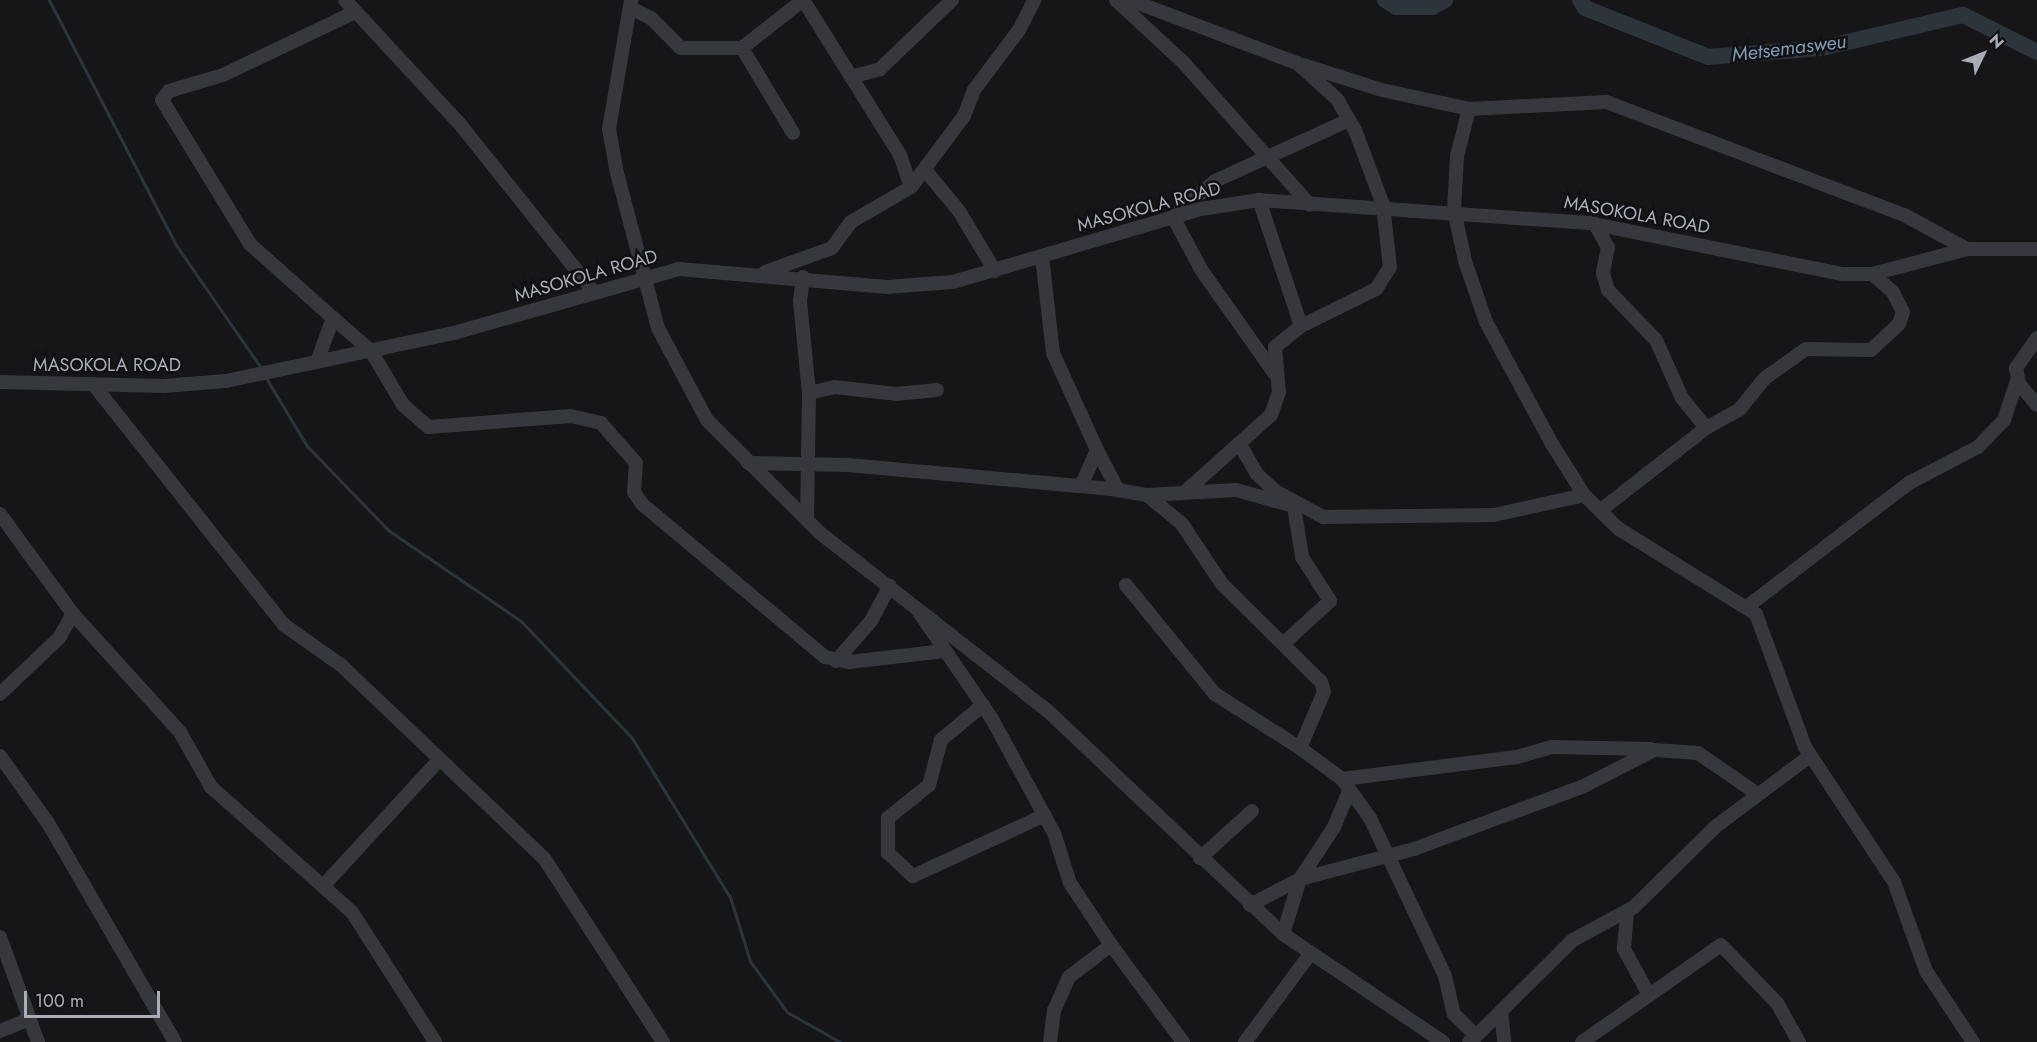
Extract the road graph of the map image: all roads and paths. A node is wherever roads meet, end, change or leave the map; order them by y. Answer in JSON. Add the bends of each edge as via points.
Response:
{"nodes":[{"id":1,"x":345,"y":0,"type":"edge"},
{"id":2,"x":803,"y":0,"type":"edge"},
{"id":3,"x":952,"y":0,"type":"edge"},
{"id":4,"x":1034,"y":0,"type":"edge"},
{"id":5,"x":1116,"y":0,"type":"edge"},
{"id":6,"x":1130,"y":0,"type":"edge"},
{"id":7,"x":631,"y":4,"type":"edge"},
{"id":8,"x":355,"y":12,"type":"junction"},
{"id":9,"x":742,"y":48,"type":"junction"},
{"id":10,"x":1297,"y":63,"type":"junction"},
{"id":11,"x":851,"y":77,"type":"junction"},
{"id":12,"x":1469,"y":109,"type":"junction"},
{"id":13,"x":1349,"y":120,"type":"junction"},
{"id":14,"x":793,"y":133,"type":"dead end"},
{"id":15,"x":1270,"y":158,"type":"junction"},
{"id":16,"x":925,"y":170,"type":"junction"},
{"id":17,"x":911,"y":187,"type":"junction"},
{"id":18,"x":1259,"y":200,"type":"junction"},
{"id":19,"x":1310,"y":205,"type":"junction"},
{"id":20,"x":1383,"y":205,"type":"junction"},
{"id":21,"x":1454,"y":210,"type":"junction"},
{"id":22,"x":1173,"y":217,"type":"junction"},
{"id":23,"x":1595,"y":224,"type":"junction"},
{"id":24,"x":1967,"y":249,"type":"junction"},
{"id":25,"x":2037,"y":249,"type":"edge"},
{"id":26,"x":1042,"y":256,"type":"junction"},
{"id":27,"x":995,"y":271,"type":"junction"},
{"id":28,"x":764,"y":273,"type":"junction"},
{"id":29,"x":1872,"y":274,"type":"junction"},
{"id":30,"x":645,"y":275,"type":"junction"},
{"id":31,"x":803,"y":277,"type":"junction"},
{"id":32,"x":593,"y":291,"type":"junction"},
{"id":33,"x":333,"y":318,"type":"junction"},
{"id":34,"x":1301,"y":326,"type":"junction"},
{"id":35,"x":2037,"y":338,"type":"edge"},
{"id":36,"x":371,"y":351,"type":"junction"},
{"id":37,"x":318,"y":359,"type":"junction"},
{"id":38,"x":1275,"y":374,"type":"junction"},
{"id":39,"x":2017,"y":381,"type":"junction"},
{"id":40,"x":0,"y":382,"type":"edge"},
{"id":41,"x":93,"y":384,"type":"junction"},
{"id":42,"x":937,"y":390,"type":"dead end"},
{"id":43,"x":809,"y":393,"type":"junction"},
{"id":44,"x":2037,"y":405,"type":"edge"},
{"id":45,"x":1706,"y":428,"type":"junction"},
{"id":46,"x":1239,"y":443,"type":"junction"},
{"id":47,"x":1097,"y":450,"type":"junction"},
{"id":48,"x":748,"y":463,"type":"junction"},
{"id":49,"x":809,"y":465,"type":"junction"},
{"id":50,"x":1081,"y":486,"type":"junction"},
{"id":51,"x":1118,"y":490,"type":"junction"},
{"id":52,"x":1186,"y":491,"type":"junction"},
{"id":53,"x":1147,"y":495,"type":"junction"},
{"id":54,"x":1584,"y":495,"type":"junction"},
{"id":55,"x":1294,"y":506,"type":"junction"},
{"id":56,"x":1601,"y":510,"type":"junction"},
{"id":57,"x":0,"y":514,"type":"edge"},
{"id":58,"x":807,"y":520,"type":"junction"},
{"id":59,"x":1126,"y":585,"type":"dead end"},
{"id":60,"x":890,"y":586,"type":"junction"},
{"id":61,"x":913,"y":602,"type":"junction"},
{"id":62,"x":1748,"y":606,"type":"junction"},
{"id":63,"x":73,"y":614,"type":"junction"},
{"id":64,"x":1284,"y":643,"type":"junction"},
{"id":65,"x":944,"y":651,"type":"junction"},
{"id":66,"x":836,"y":661,"type":"junction"},
{"id":67,"x":0,"y":694,"type":"edge"},
{"id":68,"x":983,"y":705,"type":"junction"},
{"id":69,"x":1300,"y":748,"type":"junction"},
{"id":70,"x":1654,"y":750,"type":"junction"},
{"id":71,"x":0,"y":756,"type":"edge"},
{"id":72,"x":1810,"y":756,"type":"junction"},
{"id":73,"x":438,"y":761,"type":"junction"},
{"id":74,"x":1342,"y":779,"type":"junction"},
{"id":75,"x":1737,"y":784,"type":"junction"},
{"id":76,"x":1349,"y":791,"type":"junction"},
{"id":77,"x":1756,"y":793,"type":"junction"},
{"id":78,"x":1740,"y":806,"type":"junction"},
{"id":79,"x":1252,"y":811,"type":"dead end"},
{"id":80,"x":1045,"y":815,"type":"junction"},
{"id":81,"x":1388,"y":856,"type":"junction"},
{"id":82,"x":1200,"y":858,"type":"junction"},
{"id":83,"x":1300,"y":879,"type":"junction"},
{"id":84,"x":325,"y":884,"type":"junction"},
{"id":85,"x":1250,"y":905,"type":"junction"},
{"id":86,"x":1627,"y":913,"type":"junction"},
{"id":87,"x":1283,"y":934,"type":"junction"},
{"id":88,"x":0,"y":937,"type":"edge"},
{"id":89,"x":1111,"y":945,"type":"junction"},
{"id":90,"x":1310,"y":954,"type":"junction"},
{"id":91,"x":1648,"y":993,"type":"junction"},
{"id":92,"x":1501,"y":1011,"type":"junction"},
{"id":93,"x":30,"y":1019,"type":"junction"},
{"id":94,"x":0,"y":1031,"type":"edge"},
{"id":95,"x":1472,"y":1039,"type":"edge"},
{"id":96,"x":38,"y":1042,"type":"edge"},
{"id":97,"x":175,"y":1042,"type":"edge"},
{"id":98,"x":435,"y":1042,"type":"edge"},
{"id":99,"x":663,"y":1042,"type":"edge"},
{"id":100,"x":1050,"y":1042,"type":"edge"},
{"id":101,"x":1182,"y":1042,"type":"edge"},
{"id":102,"x":1245,"y":1042,"type":"edge"},
{"id":103,"x":1443,"y":1042,"type":"edge"},
{"id":104,"x":1504,"y":1042,"type":"edge"},
{"id":105,"x":1582,"y":1042,"type":"edge"},
{"id":106,"x":1799,"y":1042,"type":"edge"},
{"id":107,"x":1973,"y":1042,"type":"edge"}],
"edges":[{"from":1,"to":8,"type":"street"},
{"from":2,"to":9,"type":"street"},
{"from":2,"to":11,"type":"street"},
{"from":3,"to":11,"type":"street","via":[[880,69]]},
{"from":4,"to":16,"type":"street"},
{"from":5,"to":15,"type":"street","via":[[1183,62]]},
{"from":6,"to":10,"type":"street"},
{"from":7,"to":9,"type":"street","via":[[681,48]]},
{"from":7,"to":30,"type":"street","via":[[609,129]]},
{"from":8,"to":32,"type":"street","via":[[459,123]]},
{"from":8,"to":33,"type":"street","via":[[223,75],[169,91],[162,100],[250,244]]},
{"from":9,"to":14,"type":"street"},
{"from":10,"to":12,"type":"street","via":[[1382,90]]},
{"from":10,"to":13,"type":"street","via":[[1337,99]]},
{"from":11,"to":17,"type":"street","via":[[900,155]]},
{"from":12,"to":21,"type":"street","via":[[1456,164]]},
{"from":12,"to":24,"type":"street","via":[[1606,102],[1904,215]]},
{"from":13,"to":15,"type":"street"},
{"from":13,"to":20,"type":"street"},
{"from":15,"to":19,"type":"street"},
{"from":15,"to":22,"type":"street","via":[[1215,181]]},
{"from":16,"to":17,"type":"street"},
{"from":16,"to":27,"type":"street","via":[[956,205]]},
{"from":17,"to":28,"type":"street","via":[[851,222],[831,249]]},
{"from":18,"to":19,"type":"street","name":"MASOKOLA ROAD"},
{"from":18,"to":22,"type":"street","name":"MASOKOLA ROAD"},
{"from":18,"to":34,"type":"street"},
{"from":19,"to":20,"type":"street","name":"MASOKOLA ROAD"},
{"from":20,"to":21,"type":"street","name":"MASOKOLA ROAD"},
{"from":20,"to":34,"type":"street","via":[[1390,251],[1380,285]]},
{"from":21,"to":23,"type":"street","name":"MASOKOLA ROAD"},
{"from":21,"to":54,"type":"street","via":[[1464,261],[1486,322]]},
{"from":22,"to":26,"type":"street","name":"MASOKOLA ROAD"},
{"from":22,"to":38,"type":"street","via":[[1202,271]]},
{"from":23,"to":29,"type":"street","name":"MASOKOLA ROAD","via":[[1780,265]]},
{"from":23,"to":45,"type":"street","via":[[1608,247],[1603,273],[1608,290],[1656,340],[1682,398]]},
{"from":24,"to":25,"type":"street","name":"MASOKOLA ROAD"},
{"from":24,"to":29,"type":"street","name":"MASOKOLA ROAD"},
{"from":26,"to":27,"type":"street","name":"MASOKOLA ROAD"},
{"from":26,"to":47,"type":"street","via":[[1053,353]]},
{"from":27,"to":31,"type":"street","name":"MASOKOLA ROAD","via":[[953,282],[887,287]]},
{"from":28,"to":30,"type":"street","name":"MASOKOLA ROAD","via":[[700,268]]},
{"from":28,"to":31,"type":"street","name":"MASOKOLA ROAD"},
{"from":29,"to":45,"type":"street","via":[[1897,297],[1903,312],[1899,324],[1871,350],[1806,349],[1765,378],[1739,410]]},
{"from":30,"to":32,"type":"street","name":"MASOKOLA ROAD"},
{"from":30,"to":48,"type":"street","via":[[658,328],[688,392]]},
{"from":31,"to":43,"type":"street","via":[[800,301]]},
{"from":32,"to":36,"type":"street","name":"MASOKOLA ROAD"},
{"from":33,"to":36,"type":"street"},
{"from":33,"to":37,"type":"street"},
{"from":34,"to":38,"type":"street","via":[[1275,347]]},
{"from":35,"to":39,"type":"street","via":[[2018,363]]},
{"from":36,"to":37,"type":"street","name":"MASOKOLA ROAD"},
{"from":36,"to":66,"type":"street","via":[[403,405],[428,427],[571,416],[601,423],[636,464],[634,492],[642,504],[715,561],[777,621]]},
{"from":37,"to":41,"type":"street","name":"MASOKOLA ROAD","via":[[250,377],[164,386]]},
{"from":38,"to":46,"type":"street","via":[[1275,408]]},
{"from":39,"to":44,"type":"street"},
{"from":39,"to":62,"type":"street","via":[[2004,420],[1978,447],[1909,483]]},
{"from":40,"to":41,"type":"street","name":"MASOKOLA ROAD"},
{"from":41,"to":73,"type":"street","via":[[269,609],[341,665]]},
{"from":42,"to":43,"type":"street","via":[[896,394],[834,387]]},
{"from":43,"to":49,"type":"street"},
{"from":45,"to":56,"type":"street"},
{"from":46,"to":52,"type":"street"},
{"from":46,"to":55,"type":"street","via":[[1257,474]]},
{"from":47,"to":50,"type":"street"},
{"from":47,"to":51,"type":"street"},
{"from":48,"to":49,"type":"street"},
{"from":48,"to":58,"type":"street"},
{"from":49,"to":50,"type":"street"},
{"from":49,"to":58,"type":"street"},
{"from":50,"to":51,"type":"street"},
{"from":51,"to":53,"type":"street"},
{"from":52,"to":53,"type":"street"},
{"from":52,"to":55,"type":"street","via":[[1245,491]]},
{"from":53,"to":64,"type":"street","via":[[1182,524],[1222,584]]},
{"from":54,"to":55,"type":"street","via":[[1494,515],[1363,520],[1323,517]]},
{"from":54,"to":56,"type":"street"},
{"from":55,"to":64,"type":"street","via":[[1302,557],[1330,601]]},
{"from":56,"to":62,"type":"street","via":[[1636,542]]},
{"from":57,"to":63,"type":"street"},
{"from":58,"to":60,"type":"street"},
{"from":59,"to":69,"type":"street","via":[[1215,694]]},
{"from":60,"to":61,"type":"street"},
{"from":60,"to":66,"type":"street","via":[[871,621]]},
{"from":61,"to":65,"type":"street"},
{"from":61,"to":82,"type":"street","via":[[1048,711]]},
{"from":62,"to":72,"type":"street","via":[[1771,648]]},
{"from":63,"to":67,"type":"street","via":[[59,638]]},
{"from":63,"to":84,"type":"street","via":[[180,732],[228,806]]},
{"from":64,"to":69,"type":"street","via":[[1323,686]]},
{"from":65,"to":66,"type":"street"},
{"from":65,"to":68,"type":"street"},
{"from":68,"to":80,"type":"street"},
{"from":68,"to":80,"type":"street","via":[[941,740],[929,785],[891,813],[888,853],[914,876]]},
{"from":69,"to":74,"type":"street"},
{"from":70,"to":74,"type":"street","via":[[1552,747],[1517,757]]},
{"from":70,"to":75,"type":"street","via":[[1698,753]]},
{"from":70,"to":81,"type":"street","via":[[1582,787]]},
{"from":71,"to":97,"type":"street","via":[[37,804]]},
{"from":72,"to":77,"type":"street"},
{"from":72,"to":107,"type":"street","via":[[1894,882],[1926,971]]},
{"from":73,"to":84,"type":"street"},
{"from":73,"to":99,"type":"street","via":[[544,858]]},
{"from":74,"to":76,"type":"street"},
{"from":75,"to":77,"type":"street"},
{"from":75,"to":78,"type":"street"},
{"from":76,"to":81,"type":"street"},
{"from":76,"to":83,"type":"street","via":[[1334,827]]},
{"from":77,"to":78,"type":"street"},
{"from":78,"to":86,"type":"street"},
{"from":79,"to":82,"type":"street"},
{"from":80,"to":89,"type":"street","via":[[1070,883]]},
{"from":81,"to":83,"type":"street"},
{"from":81,"to":95,"type":"street","via":[[1445,976],[1454,1014]]},
{"from":82,"to":85,"type":"street"},
{"from":83,"to":85,"type":"street"},
{"from":83,"to":87,"type":"street"},
{"from":84,"to":98,"type":"street","via":[[352,912]]},
{"from":85,"to":87,"type":"street"},
{"from":86,"to":91,"type":"street","via":[[1624,949]]},
{"from":86,"to":92,"type":"street","via":[[1573,940]]},
{"from":87,"to":90,"type":"street"},
{"from":88,"to":93,"type":"street"},
{"from":89,"to":100,"type":"street","via":[[1069,977],[1054,1010]]},
{"from":89,"to":101,"type":"street"},
{"from":90,"to":102,"type":"street"},
{"from":90,"to":103,"type":"street"},
{"from":91,"to":105,"type":"street"},
{"from":91,"to":106,"type":"street","via":[[1721,945],[1777,1003]]},
{"from":92,"to":95,"type":"street"},
{"from":92,"to":104,"type":"street"},
{"from":93,"to":94,"type":"street"},
{"from":93,"to":96,"type":"street"}]}
